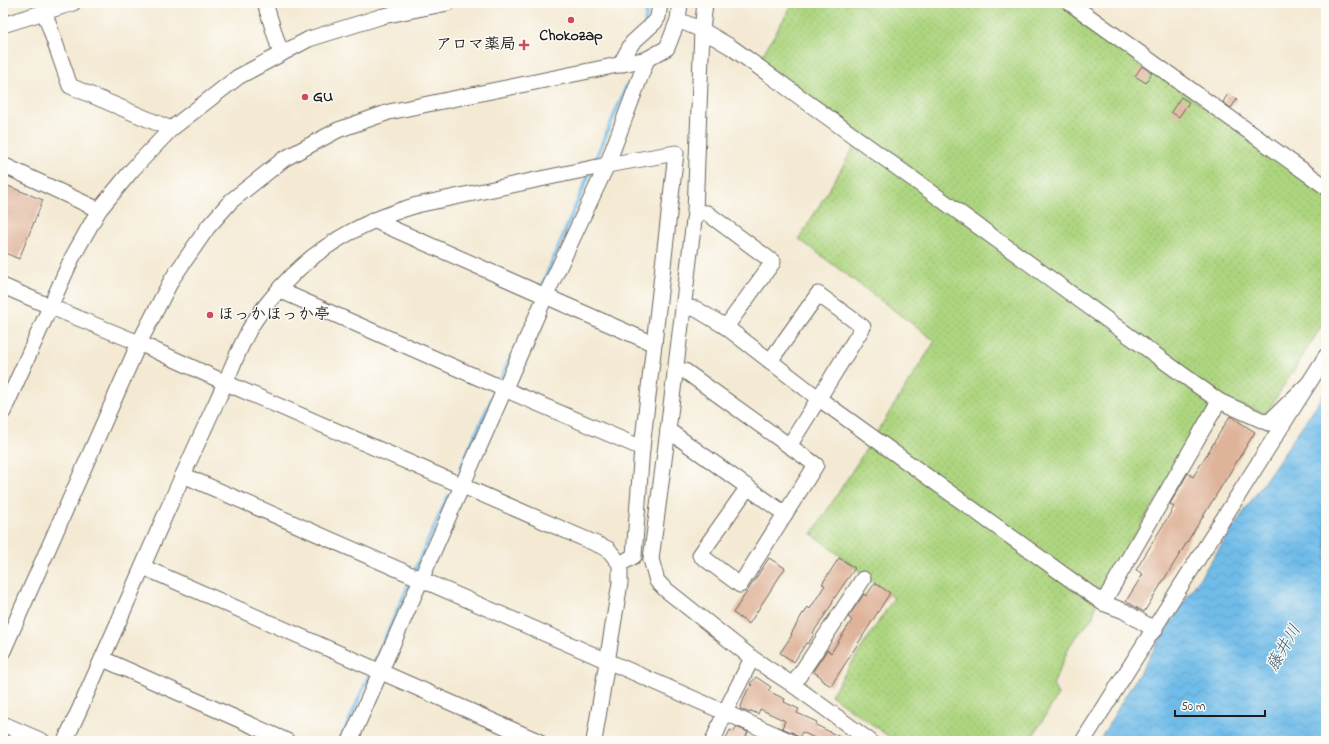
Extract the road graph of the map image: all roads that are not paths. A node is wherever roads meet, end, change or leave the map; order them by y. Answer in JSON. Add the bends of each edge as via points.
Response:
{"nodes":[{"id":1,"x":73,"y":3,"type":"edge"},
{"id":2,"x":265,"y":3,"type":"edge"},
{"id":3,"x":448,"y":3,"type":"edge"},
{"id":4,"x":660,"y":3,"type":"edge"},
{"id":5,"x":680,"y":3,"type":"edge"},
{"id":6,"x":705,"y":3,"type":"edge"},
{"id":7,"x":1070,"y":3,"type":"edge"},
{"id":8,"x":44,"y":11,"type":"junction"},
{"id":9,"x":678,"y":20,"type":"junction"},
{"id":10,"x":3,"y":25,"type":"edge"},
{"id":11,"x":702,"y":30,"type":"junction"},
{"id":12,"x":281,"y":54,"type":"junction"},
{"id":13,"x":647,"y":59,"type":"junction"},
{"id":14,"x":620,"y":65,"type":"junction"},
{"id":15,"x":171,"y":129,"type":"junction"},
{"id":16,"x":4,"y":162,"type":"edge"},
{"id":17,"x":597,"y":167,"type":"junction"},
{"id":18,"x":1326,"y":186,"type":"edge"},
{"id":19,"x":99,"y":210,"type":"junction"},
{"id":20,"x":694,"y":212,"type":"junction"},
{"id":21,"x":373,"y":220,"type":"junction"},
{"id":22,"x":3,"y":286,"type":"edge"},
{"id":23,"x":279,"y":290,"type":"junction"},
{"id":24,"x":541,"y":295,"type":"junction"},
{"id":25,"x":51,"y":307,"type":"junction"},
{"id":26,"x":683,"y":307,"type":"junction"},
{"id":27,"x":726,"y":328,"type":"junction"},
{"id":28,"x":139,"y":343,"type":"junction"},
{"id":29,"x":654,"y":344,"type":"junction"},
{"id":30,"x":1326,"y":356,"type":"edge"},
{"id":31,"x":770,"y":360,"type":"junction"},
{"id":32,"x":675,"y":370,"type":"junction"},
{"id":33,"x":226,"y":383,"type":"junction"},
{"id":34,"x":1308,"y":384,"type":"junction"},
{"id":35,"x":499,"y":387,"type":"junction"},
{"id":36,"x":7,"y":390,"type":"edge"},
{"id":37,"x":818,"y":398,"type":"junction"},
{"id":38,"x":1219,"y":401,"type":"junction"},
{"id":39,"x":3,"y":412,"type":"edge"},
{"id":40,"x":668,"y":430,"type":"junction"},
{"id":41,"x":789,"y":446,"type":"junction"},
{"id":42,"x":642,"y":448,"type":"junction"},
{"id":43,"x":182,"y":475,"type":"junction"},
{"id":44,"x":462,"y":485,"type":"junction"},
{"id":45,"x":748,"y":486,"type":"junction"},
{"id":46,"x":785,"y":514,"type":"junction"},
{"id":47,"x":634,"y":556,"type":"junction"},
{"id":48,"x":651,"y":559,"type":"junction"},
{"id":49,"x":620,"y":564,"type":"junction"},
{"id":50,"x":143,"y":567,"type":"junction"},
{"id":51,"x":415,"y":577,"type":"junction"},
{"id":52,"x":864,"y":579,"type":"dead end"},
{"id":53,"x":1103,"y":603,"type":"junction"},
{"id":54,"x":1154,"y":630,"type":"junction"},
{"id":55,"x":3,"y":651,"type":"edge"},
{"id":56,"x":752,"y":658,"type":"junction"},
{"id":57,"x":103,"y":659,"type":"junction"},
{"id":58,"x":607,"y":662,"type":"junction"},
{"id":59,"x":375,"y":669,"type":"junction"},
{"id":60,"x":793,"y":685,"type":"junction"},
{"id":61,"x":725,"y":712,"type":"junction"},
{"id":62,"x":3,"y":724,"type":"edge"},
{"id":63,"x":42,"y":741,"type":"edge"},
{"id":64,"x":65,"y":741,"type":"edge"},
{"id":65,"x":287,"y":741,"type":"edge"},
{"id":66,"x":350,"y":741,"type":"edge"},
{"id":67,"x":538,"y":741,"type":"edge"},
{"id":68,"x":594,"y":741,"type":"edge"},
{"id":69,"x":713,"y":741,"type":"edge"},
{"id":70,"x":790,"y":741,"type":"edge"},
{"id":71,"x":870,"y":741,"type":"edge"},
{"id":72,"x":1084,"y":741,"type":"edge"}],
"edges":[{"from":1,"to":8,"type":"street"},
{"from":2,"to":12,"type":"street"},
{"from":3,"to":12,"type":"street","via":[[383,16],[309,39]]},
{"from":4,"to":14,"type":"street","via":[[655,22],[632,43]]},
{"from":5,"to":9,"type":"street"},
{"from":6,"to":11,"type":"street"},
{"from":7,"to":18,"type":"street"},
{"from":8,"to":10,"type":"street"},
{"from":8,"to":15,"type":"street","via":[[70,86]]},
{"from":9,"to":11,"type":"street"},
{"from":9,"to":13,"type":"street","via":[[667,48]]},
{"from":11,"to":20,"type":"street"},
{"from":11,"to":38,"type":"street","via":[[731,47]]},
{"from":12,"to":15,"type":"street","via":[[238,77]]},
{"from":13,"to":14,"type":"street"},
{"from":13,"to":17,"type":"street"},
{"from":14,"to":28,"type":"street","via":[[389,112],[338,130],[284,158],[232,201],[208,227],[172,279]]},
{"from":15,"to":19,"type":"street"},
{"from":16,"to":19,"type":"street"},
{"from":17,"to":21,"type":"street","via":[[417,205]]},
{"from":17,"to":24,"type":"street"},
{"from":17,"to":29,"type":"street","via":[[676,153]]},
{"from":19,"to":25,"type":"street","via":[[72,258]]},
{"from":20,"to":26,"type":"street"},
{"from":20,"to":27,"type":"street","via":[[707,213],[773,262]]},
{"from":21,"to":23,"type":"street","via":[[322,248]]},
{"from":21,"to":24,"type":"street"},
{"from":22,"to":25,"type":"street"},
{"from":23,"to":33,"type":"street","via":[[245,336]]},
{"from":23,"to":35,"type":"street"},
{"from":24,"to":29,"type":"street"},
{"from":24,"to":35,"type":"street"},
{"from":25,"to":28,"type":"street"},
{"from":25,"to":36,"type":"street"},
{"from":26,"to":27,"type":"street","via":[[696,309]]},
{"from":26,"to":32,"type":"street"},
{"from":27,"to":31,"type":"street"},
{"from":28,"to":33,"type":"street"},
{"from":28,"to":55,"type":"street"},
{"from":29,"to":42,"type":"street"},
{"from":30,"to":34,"type":"street"},
{"from":31,"to":37,"type":"street"},
{"from":31,"to":37,"type":"street","via":[[818,294],[863,326]]},
{"from":32,"to":40,"type":"street"},
{"from":32,"to":41,"type":"street","via":[[685,371]]},
{"from":33,"to":43,"type":"street"},
{"from":33,"to":44,"type":"street"},
{"from":34,"to":38,"type":"street","via":[[1268,423]]},
{"from":34,"to":54,"type":"street"},
{"from":35,"to":42,"type":"street"},
{"from":35,"to":44,"type":"street"},
{"from":36,"to":39,"type":"street"},
{"from":37,"to":41,"type":"street"},
{"from":37,"to":53,"type":"street"},
{"from":38,"to":53,"type":"street"},
{"from":40,"to":45,"type":"street"},
{"from":40,"to":48,"type":"street"},
{"from":41,"to":46,"type":"street","via":[[816,465]]},
{"from":42,"to":47,"type":"street"},
{"from":43,"to":50,"type":"street"},
{"from":43,"to":51,"type":"street"},
{"from":44,"to":49,"type":"street","via":[[608,549]]},
{"from":44,"to":51,"type":"street"},
{"from":45,"to":46,"type":"street"},
{"from":45,"to":46,"type":"street","via":[[700,554],[740,585]]},
{"from":47,"to":48,"type":"street"},
{"from":47,"to":49,"type":"street"},
{"from":48,"to":56,"type":"street","via":[[657,581],[665,589]]},
{"from":49,"to":58,"type":"street","via":[[620,583]]},
{"from":50,"to":57,"type":"street"},
{"from":50,"to":59,"type":"street"},
{"from":51,"to":58,"type":"street"},
{"from":51,"to":59,"type":"street"},
{"from":52,"to":60,"type":"street"},
{"from":53,"to":54,"type":"street","via":[[1124,611]]},
{"from":54,"to":72,"type":"street"},
{"from":56,"to":60,"type":"street"},
{"from":56,"to":61,"type":"street"},
{"from":57,"to":64,"type":"street"},
{"from":57,"to":65,"type":"street"},
{"from":58,"to":61,"type":"street"},
{"from":58,"to":68,"type":"street"},
{"from":59,"to":66,"type":"street"},
{"from":59,"to":67,"type":"street"},
{"from":60,"to":71,"type":"street"},
{"from":61,"to":69,"type":"street"},
{"from":61,"to":70,"type":"street"},
{"from":62,"to":63,"type":"street"}]}
